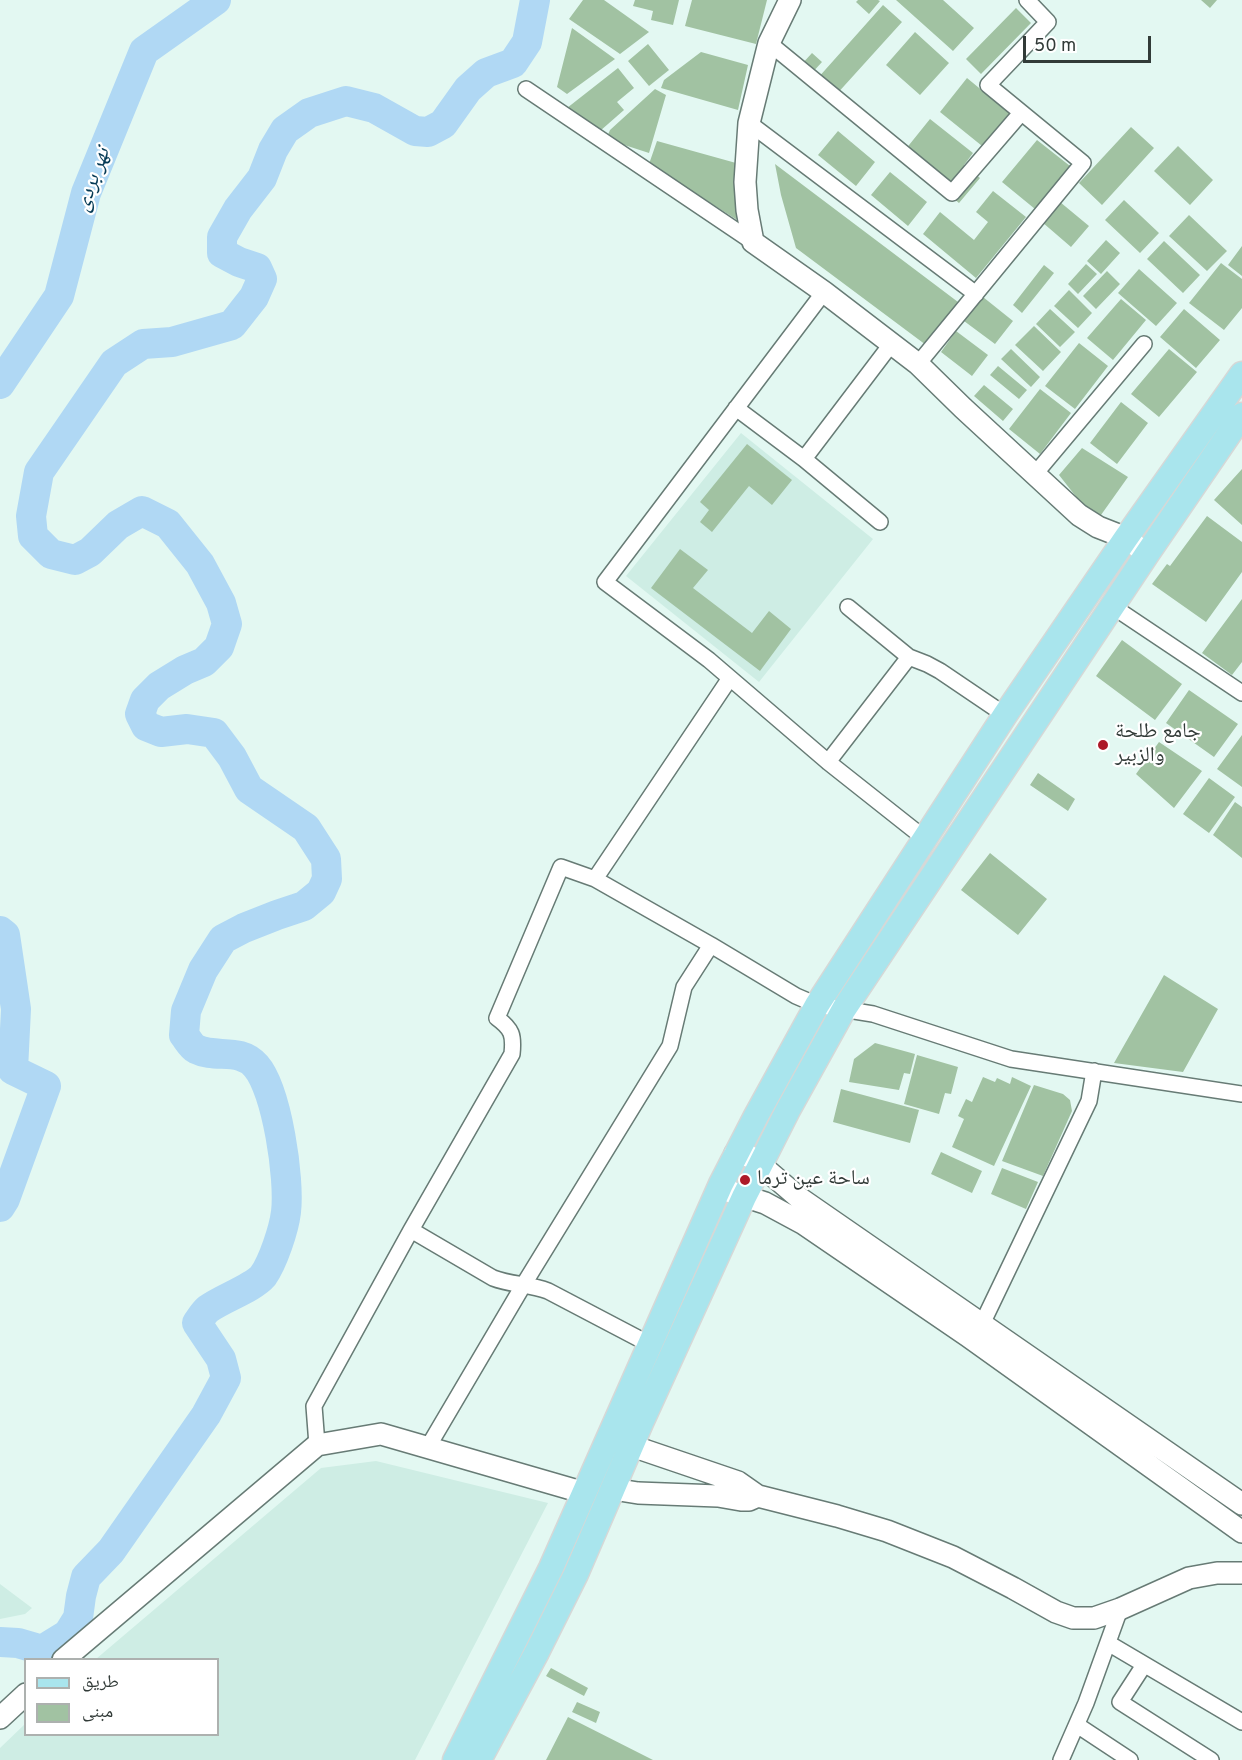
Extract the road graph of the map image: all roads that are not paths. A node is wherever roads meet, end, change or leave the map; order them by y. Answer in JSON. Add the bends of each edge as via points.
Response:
{"nodes":[{"id":1,"x":790,"y":0,"type":"edge"},
{"id":2,"x":1027,"y":0,"type":"edge"},
{"id":3,"x":769,"y":43,"type":"junction"},
{"id":4,"x":526,"y":89,"type":"dead end"},
{"id":5,"x":1021,"y":113,"type":"junction"},
{"id":6,"x":749,"y":123,"type":"junction"},
{"id":7,"x":753,"y":242,"type":"junction"},
{"id":8,"x":824,"y":292,"type":"junction"},
{"id":9,"x":976,"y":294,"type":"junction"},
{"id":10,"x":892,"y":343,"type":"junction"},
{"id":11,"x":1144,"y":344,"type":"dead end"},
{"id":12,"x":918,"y":364,"type":"junction"},
{"id":13,"x":1242,"y":374,"type":"edge"},
{"id":14,"x":736,"y":408,"type":"junction"},
{"id":15,"x":1242,"y":415,"type":"edge"},
{"id":16,"x":804,"y":459,"type":"junction"},
{"id":17,"x":1035,"y":474,"type":"junction"},
{"id":18,"x":880,"y":522,"type":"dead end"},
{"id":19,"x":1126,"y":538,"type":"junction"},
{"id":20,"x":1147,"y":554,"type":"junction"},
{"id":21,"x":1112,"y":606,"type":"junction"},
{"id":22,"x":848,"y":607,"type":"dead end"},
{"id":23,"x":909,"y":657,"type":"junction"},
{"id":24,"x":730,"y":678,"type":"junction"},
{"id":25,"x":1242,"y":693,"type":"edge"},
{"id":26,"x":1005,"y":715,"type":"junction"},
{"id":27,"x":828,"y":762,"type":"junction"},
{"id":28,"x":924,"y":838,"type":"junction"},
{"id":29,"x":596,"y":879,"type":"junction"},
{"id":30,"x":711,"y":945,"type":"junction"},
{"id":31,"x":817,"y":1005,"type":"junction"},
{"id":32,"x":844,"y":1009,"type":"junction"},
{"id":33,"x":1094,"y":1071,"type":"junction"},
{"id":34,"x":1242,"y":1094,"type":"edge"},
{"id":35,"x":735,"y":1154,"type":"junction"},
{"id":36,"x":760,"y":1164,"type":"junction"},
{"id":37,"x":721,"y":1184,"type":"junction"},
{"id":38,"x":744,"y":1197,"type":"junction"},
{"id":39,"x":411,"y":1230,"type":"junction"},
{"id":40,"x":524,"y":1284,"type":"junction"},
{"id":41,"x":982,"y":1324,"type":"junction"},
{"id":42,"x":649,"y":1344,"type":"junction"},
{"id":43,"x":317,"y":1445,"type":"junction"},
{"id":44,"x":632,"y":1446,"type":"junction"},
{"id":45,"x":428,"y":1447,"type":"junction"},
{"id":46,"x":613,"y":1489,"type":"junction"},
{"id":47,"x":585,"y":1493,"type":"junction"},
{"id":48,"x":758,"y":1496,"type":"junction"},
{"id":49,"x":1242,"y":1504,"type":"edge"},
{"id":50,"x":1242,"y":1532,"type":"edge"},
{"id":51,"x":1242,"y":1573,"type":"edge"},
{"id":52,"x":1120,"y":1609,"type":"junction"},
{"id":53,"x":1108,"y":1643,"type":"junction"},
{"id":54,"x":64,"y":1658,"type":"edge"},
{"id":55,"x":1144,"y":1665,"type":"junction"},
{"id":56,"x":24,"y":1696,"type":"edge"},
{"id":57,"x":0,"y":1718,"type":"edge"},
{"id":58,"x":1242,"y":1722,"type":"edge"},
{"id":59,"x":1077,"y":1725,"type":"junction"},
{"id":60,"x":1063,"y":1759,"type":"edge"},
{"id":61,"x":455,"y":1760,"type":"edge"},
{"id":62,"x":479,"y":1760,"type":"edge"},
{"id":63,"x":1130,"y":1760,"type":"edge"},
{"id":64,"x":1211,"y":1760,"type":"edge"}],
"edges":[{"from":1,"to":3,"type":"street"},
{"from":2,"to":5,"type":"street","via":[[1048,22],[988,85]]},
{"from":3,"to":5,"type":"street","via":[[952,193]]},
{"from":3,"to":6,"type":"street"},
{"from":4,"to":7,"type":"street"},
{"from":5,"to":9,"type":"street","via":[[1083,162]]},
{"from":6,"to":7,"type":"street","via":[[745,182]]},
{"from":6,"to":9,"type":"street"},
{"from":7,"to":8,"type":"street"},
{"from":8,"to":10,"type":"street"},
{"from":8,"to":14,"type":"street"},
{"from":9,"to":12,"type":"street"},
{"from":10,"to":12,"type":"street"},
{"from":10,"to":16,"type":"street"},
{"from":11,"to":17,"type":"street"},
{"from":12,"to":17,"type":"street"},
{"from":13,"to":19,"type":"main road"},
{"from":14,"to":16,"type":"street"},
{"from":14,"to":24,"type":"street","via":[[605,582]]},
{"from":15,"to":20,"type":"main road"},
{"from":16,"to":18,"type":"street"},
{"from":17,"to":19,"type":"street","via":[[1089,522]]},
{"from":19,"to":20,"type":"street"},
{"from":19,"to":26,"type":"main road"},
{"from":20,"to":21,"type":"main road"},
{"from":21,"to":25,"type":"street"},
{"from":21,"to":32,"type":"main road"},
{"from":22,"to":23,"type":"street"},
{"from":23,"to":26,"type":"street","via":[[940,671]]},
{"from":23,"to":27,"type":"street"},
{"from":24,"to":27,"type":"street"},
{"from":24,"to":29,"type":"street"},
{"from":26,"to":28,"type":"main road"},
{"from":27,"to":28,"type":"street"},
{"from":28,"to":31,"type":"main road"},
{"from":29,"to":30,"type":"street"},
{"from":29,"to":39,"type":"street","via":[[561,867],[497,1018],[507,1026],[513,1039],[512,1054]]},
{"from":30,"to":31,"type":"street"},
{"from":30,"to":40,"type":"street","via":[[684,987],[670,1046]]},
{"from":31,"to":32,"type":"street"},
{"from":31,"to":35,"type":"main road"},
{"from":32,"to":33,"type":"street","via":[[873,1014],[1011,1059]]},
{"from":32,"to":36,"type":"main road"},
{"from":33,"to":34,"type":"street"},
{"from":33,"to":41,"type":"street","via":[[1089,1101]]},
{"from":35,"to":36,"type":"street","via":[[749,1156]]},
{"from":35,"to":37,"type":"main road"},
{"from":36,"to":38,"type":"main road"},
{"from":36,"to":41,"type":"street","via":[[798,1197]]},
{"from":37,"to":38,"type":"street"},
{"from":37,"to":42,"type":"main road"},
{"from":38,"to":44,"type":"main road"},
{"from":38,"to":50,"type":"street","via":[[774,1207],[804,1224]]},
{"from":39,"to":40,"type":"street","via":[[493,1278]]},
{"from":39,"to":43,"type":"street","via":[[314,1406]]},
{"from":40,"to":42,"type":"street","via":[[548,1291]]},
{"from":40,"to":45,"type":"street"},
{"from":41,"to":49,"type":"street"},
{"from":42,"to":47,"type":"main road"},
{"from":43,"to":45,"type":"street","via":[[381,1434]]},
{"from":43,"to":54,"type":"street"},
{"from":44,"to":46,"type":"main road"},
{"from":44,"to":48,"type":"street","via":[[738,1482]]},
{"from":45,"to":47,"type":"street"},
{"from":46,"to":48,"type":"street","via":[[741,1500]]},
{"from":46,"to":62,"type":"main road","via":[[576,1574]]},
{"from":47,"to":61,"type":"main road"},
{"from":48,"to":52,"type":"street","via":[[887,1531],[953,1557],[1073,1618],[1094,1618]]},
{"from":51,"to":52,"type":"street","via":[[1189,1578]]},
{"from":52,"to":53,"type":"street"},
{"from":53,"to":55,"type":"street"},
{"from":53,"to":59,"type":"street"},
{"from":55,"to":58,"type":"street"},
{"from":55,"to":64,"type":"street","via":[[1120,1702]]},
{"from":56,"to":57,"type":"street"},
{"from":59,"to":60,"type":"street"},
{"from":59,"to":63,"type":"street"}]}
